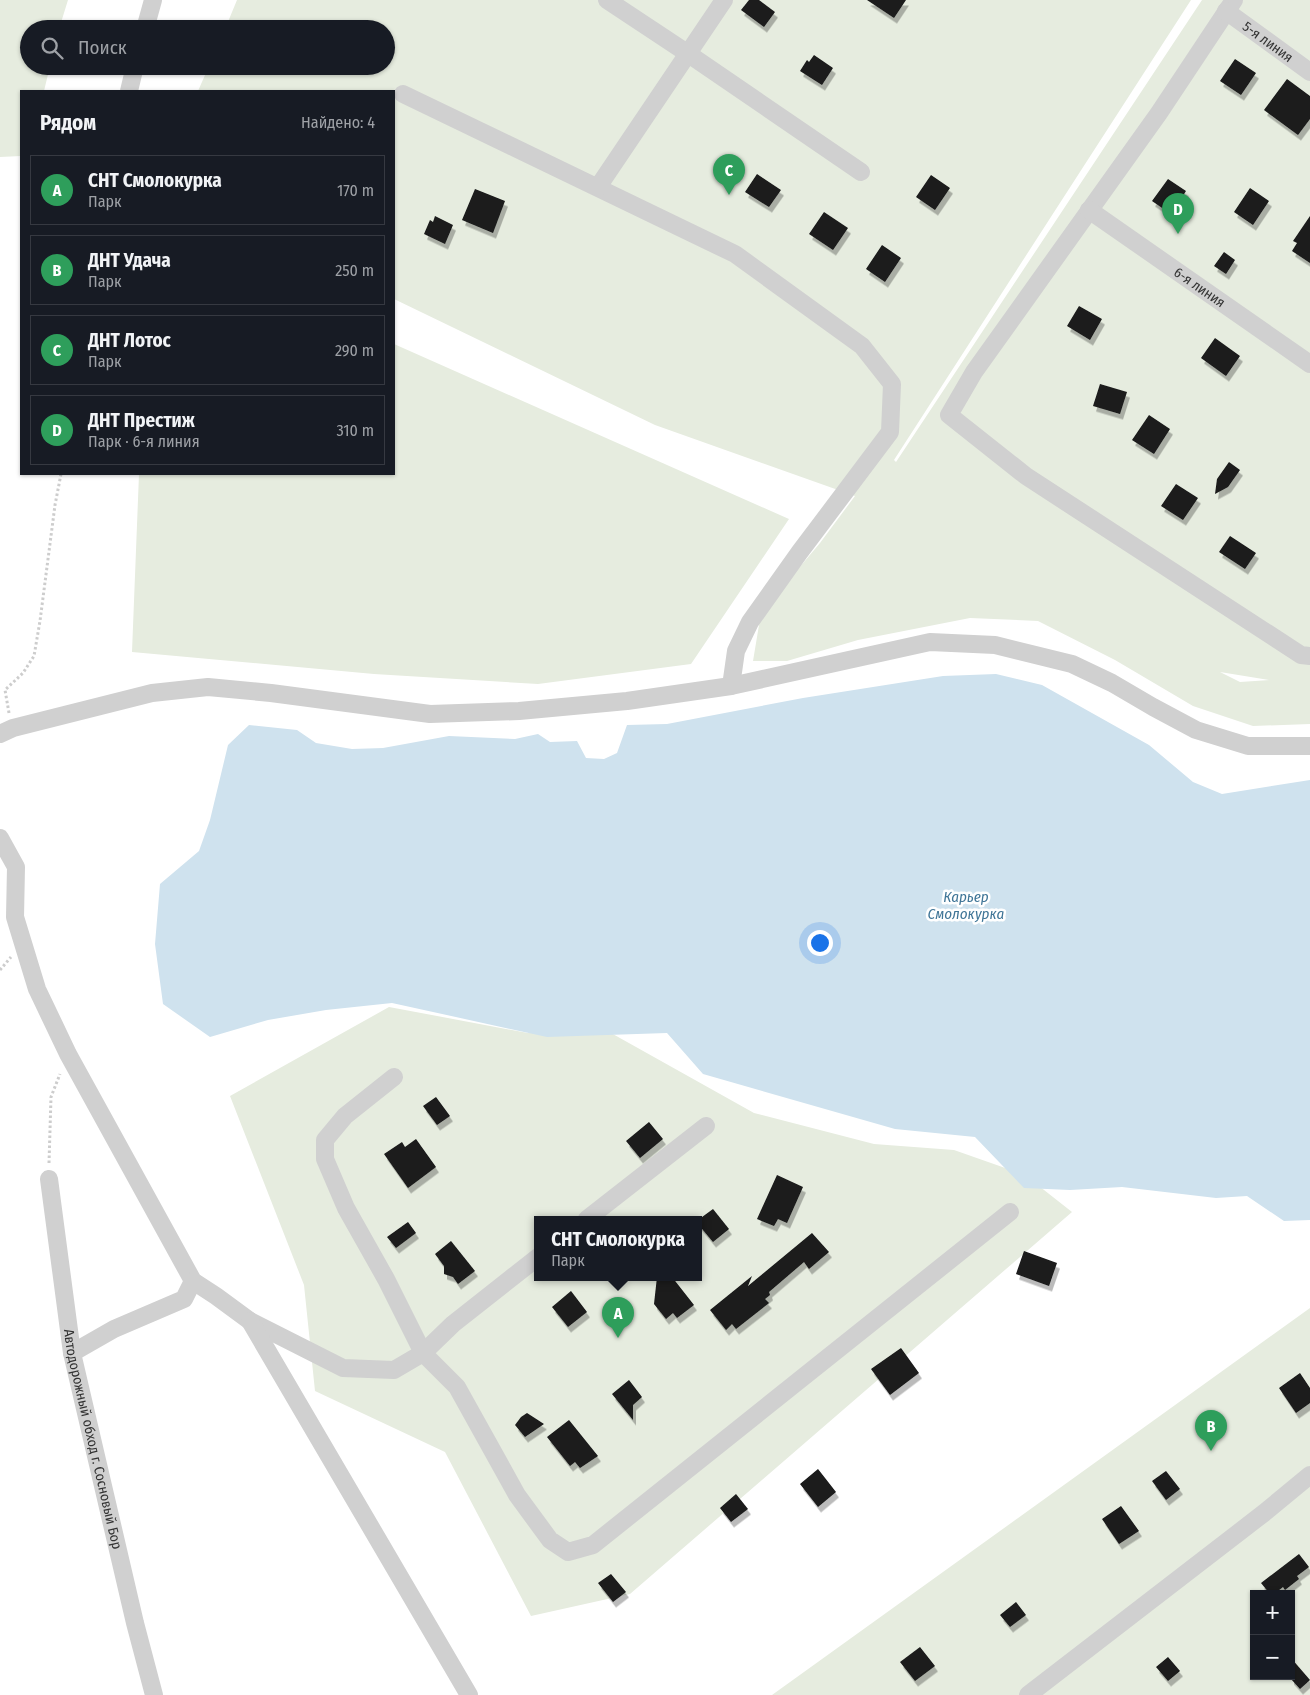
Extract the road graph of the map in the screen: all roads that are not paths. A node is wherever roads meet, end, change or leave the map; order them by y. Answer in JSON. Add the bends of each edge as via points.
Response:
{"nodes":[{"id":1,"x":153,"y":0,"type":"edge"},
{"id":2,"x":606,"y":0,"type":"edge"},
{"id":3,"x":724,"y":0,"type":"edge"},
{"id":4,"x":1230,"y":5,"type":"edge"},
{"id":5,"x":147,"y":20,"type":"edge"},
{"id":6,"x":687,"y":53,"type":"junction"},
{"id":7,"x":1310,"y":72,"type":"edge"},
{"id":8,"x":133,"y":75,"type":"edge"},
{"id":9,"x":129,"y":90,"type":"edge"},
{"id":10,"x":403,"y":94,"type":"dead end"},
{"id":11,"x":861,"y":172,"type":"dead end"},
{"id":12,"x":598,"y":187,"type":"junction"},
{"id":13,"x":1089,"y":210,"type":"junction"},
{"id":14,"x":1310,"y":364,"type":"edge"},
{"id":15,"x":1310,"y":656,"type":"edge"},
{"id":16,"x":731,"y":686,"type":"junction"},
{"id":17,"x":6,"y":731,"type":"edge"},
{"id":18,"x":1310,"y":746,"type":"edge"},
{"id":19,"x":0,"y":838,"type":"edge"},
{"id":20,"x":394,"y":1077,"type":"dead end"},
{"id":21,"x":706,"y":1126,"type":"dead end"},
{"id":22,"x":49,"y":1179,"type":"road end"},
{"id":23,"x":1010,"y":1212,"type":"dead end"},
{"id":24,"x":591,"y":1216,"type":"edge"},
{"id":25,"x":534,"y":1260,"type":"edge"},
{"id":26,"x":193,"y":1281,"type":"junction"},
{"id":27,"x":250,"y":1321,"type":"junction"},
{"id":28,"x":72,"y":1353,"type":"junction"},
{"id":29,"x":424,"y":1353,"type":"junction"},
{"id":30,"x":1310,"y":1475,"type":"edge"},
{"id":31,"x":154,"y":1695,"type":"edge"},
{"id":32,"x":469,"y":1695,"type":"edge"},
{"id":33,"x":1028,"y":1695,"type":"edge"}],
"edges":[{"from":1,"to":5,"type":"street"},
{"from":2,"to":6,"type":"street"},
{"from":3,"to":6,"type":"street"},
{"from":4,"to":7,"type":"street","name":"5-я линия"},
{"from":4,"to":13,"type":"street"},
{"from":6,"to":11,"type":"street"},
{"from":6,"to":12,"type":"street"},
{"from":8,"to":9,"type":"street"},
{"from":10,"to":12,"type":"street"},
{"from":12,"to":16,"type":"street","via":[[736,254],[862,346],[892,384],[890,432],[750,622],[736,651]]},
{"from":13,"to":14,"type":"street","name":"6-я линия"},
{"from":13,"to":15,"type":"street","via":[[974,372],[949,415],[1026,476],[1301,655]]},
{"from":16,"to":17,"type":"street","via":[[627,701],[519,711],[430,714],[208,687],[152,693]]},
{"from":16,"to":18,"type":"street","via":[[930,642],[994,645],[1072,664],[1196,730],[1248,746]]},
{"from":19,"to":26,"type":"street","via":[[16,867],[15,917],[37,989],[68,1054]]},
{"from":20,"to":29,"type":"street","via":[[345,1116],[325,1140],[325,1159],[346,1208]]},
{"from":21,"to":24,"type":"street"},
{"from":22,"to":28,"type":"street","name":"Автодорожный обход г. Сосновый Бор"},
{"from":23,"to":29,"type":"street","via":[[593,1545],[568,1552],[544,1533],[517,1495],[457,1387]]},
{"from":25,"to":29,"type":"street","via":[[453,1324]]},
{"from":26,"to":27,"type":"street"},
{"from":26,"to":28,"type":"street","via":[[184,1299],[114,1329]]},
{"from":27,"to":29,"type":"street","via":[[343,1368],[394,1370]]},
{"from":27,"to":32,"type":"street"},
{"from":28,"to":31,"type":"street","name":"Автодорожный обход г. Сосновый Бор"},
{"from":30,"to":33,"type":"street"}]}
